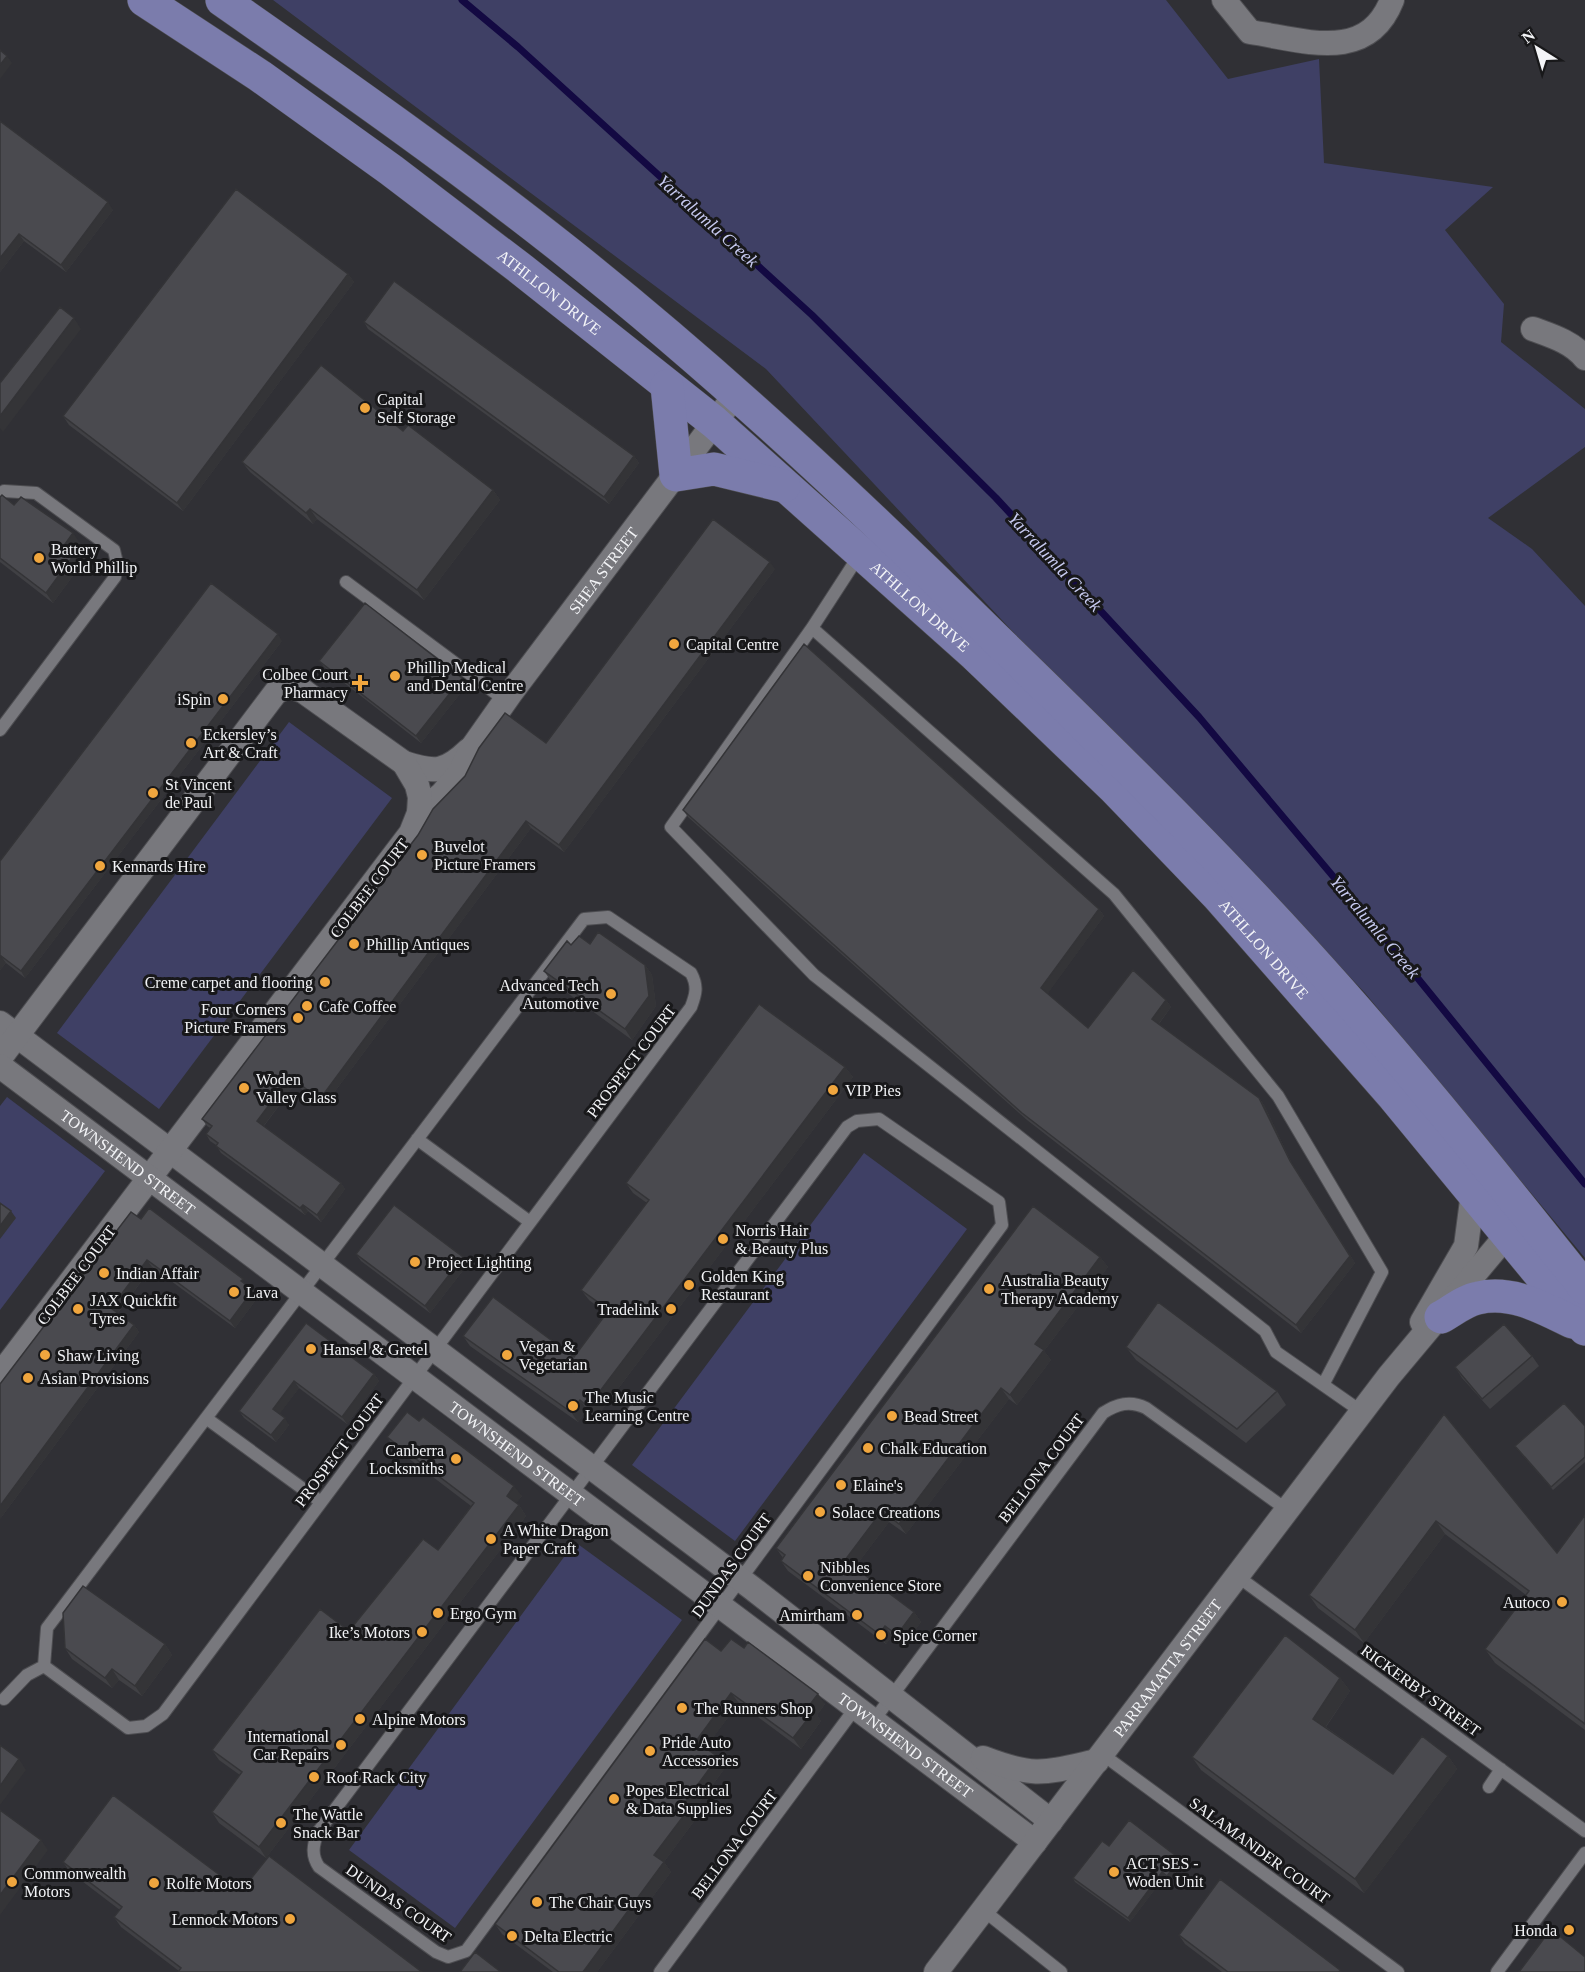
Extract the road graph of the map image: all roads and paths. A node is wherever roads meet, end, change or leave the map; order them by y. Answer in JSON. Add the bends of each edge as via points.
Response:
{"nodes":[{"id":1,"x":144,"y":0,"type":"edge"},
{"id":2,"x":222,"y":0,"type":"edge"},
{"id":3,"x":1224,"y":0,"type":"edge"},
{"id":4,"x":1392,"y":0,"type":"edge"},
{"id":5,"x":1533,"y":329,"type":"dead end"},
{"id":6,"x":1585,"y":358,"type":"edge"},
{"id":7,"x":667,"y":386,"type":"junction"},
{"id":8,"x":736,"y":394,"type":"junction"},
{"id":9,"x":714,"y":422,"type":"junction"},
{"id":10,"x":676,"y":475,"type":"junction"},
{"id":11,"x":786,"y":487,"type":"junction"},
{"id":12,"x":0,"y":494,"type":"edge"},
{"id":13,"x":871,"y":516,"type":"junction"},
{"id":14,"x":860,"y":555,"type":"junction"},
{"id":15,"x":346,"y":582,"type":"dead end"},
{"id":16,"x":812,"y":628,"type":"junction"},
{"id":17,"x":506,"y":701,"type":"junction"},
{"id":18,"x":0,"y":730,"type":"edge"},
{"id":19,"x":472,"y":748,"type":"junction"},
{"id":20,"x":404,"y":764,"type":"junction"},
{"id":21,"x":419,"y":813,"type":"junction"},
{"id":22,"x":8,"y":1029,"type":"edge"},
{"id":23,"x":0,"y":1058,"type":"edge"},
{"id":24,"x":0,"y":1066,"type":"edge"},
{"id":25,"x":417,"y":1139,"type":"junction"},
{"id":26,"x":170,"y":1151,"type":"junction"},
{"id":27,"x":1479,"y":1153,"type":"junction"},
{"id":28,"x":149,"y":1178,"type":"junction"},
{"id":29,"x":1473,"y":1193,"type":"junction"},
{"id":30,"x":530,"y":1222,"type":"junction"},
{"id":31,"x":1507,"y":1235,"type":"junction"},
{"id":32,"x":322,"y":1265,"type":"junction"},
{"id":33,"x":1585,"y":1288,"type":"edge"},
{"id":34,"x":302,"y":1292,"type":"junction"},
{"id":35,"x":1441,"y":1317,"type":"junction"},
{"id":36,"x":1585,"y":1329,"type":"edge"},
{"id":37,"x":435,"y":1350,"type":"junction"},
{"id":38,"x":1399,"y":1364,"type":"junction"},
{"id":39,"x":0,"y":1375,"type":"edge"},
{"id":40,"x":415,"y":1377,"type":"junction"},
{"id":41,"x":1323,"y":1384,"type":"junction"},
{"id":42,"x":1362,"y":1412,"type":"junction"},
{"id":43,"x":206,"y":1418,"type":"junction"},
{"id":44,"x":592,"y":1468,"type":"junction"},
{"id":45,"x":572,"y":1494,"type":"junction"},
{"id":46,"x":321,"y":1502,"type":"junction"},
{"id":47,"x":1287,"y":1510,"type":"junction"},
{"id":48,"x":1237,"y":1576,"type":"junction"},
{"id":49,"x":740,"y":1579,"type":"junction"},
{"id":50,"x":721,"y":1606,"type":"junction"},
{"id":51,"x":44,"y":1666,"type":"junction"},
{"id":52,"x":892,"y":1695,"type":"junction"},
{"id":53,"x":4,"y":1699,"type":"dead end"},
{"id":54,"x":865,"y":1714,"type":"junction"},
{"id":55,"x":966,"y":1752,"type":"junction"},
{"id":56,"x":1099,"y":1758,"type":"junction"},
{"id":57,"x":1501,"y":1769,"type":"junction"},
{"id":58,"x":1489,"y":1787,"type":"dead end"},
{"id":59,"x":1051,"y":1821,"type":"junction"},
{"id":60,"x":1585,"y":1831,"type":"edge"},
{"id":61,"x":1035,"y":1842,"type":"junction"},
{"id":62,"x":1585,"y":1853,"type":"edge"},
{"id":63,"x":983,"y":1910,"type":"junction"},
{"id":64,"x":660,"y":1972,"type":"edge"},
{"id":65,"x":936,"y":1972,"type":"edge"},
{"id":66,"x":1061,"y":1972,"type":"edge"},
{"id":67,"x":1398,"y":1972,"type":"edge"},
{"id":68,"x":1497,"y":1972,"type":"edge"}],
"edges":[{"from":1,"to":7,"type":"main road","name":"ATHLLON DRIVE","via":[[260,76],[391,170]]},
{"from":2,"to":8,"type":"main road","name":"ATHLLON DRIVE","via":[[567,251]]},
{"from":3,"to":4,"type":"street","via":[[1250,32],[1348,43],[1365,36],[1384,20]]},
{"from":5,"to":6,"type":"street","via":[[1559,338]]},
{"from":7,"to":9,"type":"main road","name":"ATHLLON DRIVE"},
{"from":7,"to":10,"type":"main road"},
{"from":8,"to":9,"type":"street","name":"SHEA STREET"},
{"from":8,"to":13,"type":"main road","name":"ATHLLON DRIVE"},
{"from":9,"to":10,"type":"street","name":"SHEA STREET"},
{"from":9,"to":11,"type":"main road","name":"ATHLLON DRIVE"},
{"from":10,"to":11,"type":"main road","via":[[714,469]]},
{"from":10,"to":17,"type":"street","name":"SHEA STREET"},
{"from":11,"to":14,"type":"main road","name":"ATHLLON DRIVE"},
{"from":12,"to":18,"type":"lane","via":[[36,493],[114,550],[117,563],[115,577]]},
{"from":13,"to":14,"type":"lane"},
{"from":13,"to":27,"type":"main road","name":"ATHLLON DRIVE","via":[[1199,841],[1335,986]]},
{"from":14,"to":16,"type":"lane"},
{"from":14,"to":29,"type":"main road","name":"ATHLLON DRIVE","via":[[975,655],[1130,804],[1217,895]]},
{"from":15,"to":17,"type":"lane"},
{"from":16,"to":41,"type":"lane","via":[[1114,894],[1278,1096],[1382,1272]]},
{"from":16,"to":41,"type":"lane","via":[[671,827],[814,975],[1265,1330],[1276,1352]]},
{"from":17,"to":19,"type":"street","name":"SHEA STREET"},
{"from":19,"to":20,"type":"street","name":"SHEA STREET","via":[[452,766],[426,770]]},
{"from":19,"to":21,"type":"street","name":"SHEA STREET","via":[[459,774]]},
{"from":20,"to":21,"type":"street","via":[[417,785]]},
{"from":20,"to":22,"type":"street","via":[[303,691],[289,686],[276,692]]},
{"from":21,"to":26,"type":"street","name":"COLBEE COURT","via":[[411,833]]},
{"from":22,"to":23,"type":"street"},
{"from":22,"to":26,"type":"street","name":"TOWNSHEND STREET"},
{"from":24,"to":28,"type":"street","name":"TOWNSHEND STREET"},
{"from":25,"to":30,"type":"lane"},
{"from":25,"to":30,"type":"lane","name":"PROSPECT COURT","via":[[584,919],[608,917],[691,973],[696,982],[691,1007]]},
{"from":25,"to":32,"type":"lane","name":"PROSPECT COURT"},
{"from":26,"to":28,"type":"street","name":"COLBEE COURT"},
{"from":26,"to":32,"type":"street","name":"TOWNSHEND STREET"},
{"from":27,"to":31,"type":"main road","via":[[1490,1185],[1510,1217]]},
{"from":27,"to":33,"type":"main road","name":"ATHLLON DRIVE"},
{"from":28,"to":34,"type":"street","name":"TOWNSHEND STREET"},
{"from":28,"to":39,"type":"street","name":"COLBEE COURT"},
{"from":29,"to":31,"type":"main road","name":"ATHLLON DRIVE"},
{"from":29,"to":38,"type":"street","name":"PARRAMATTA STREET","via":[[1466,1246]]},
{"from":30,"to":37,"type":"lane","name":"PROSPECT COURT"},
{"from":31,"to":35,"type":"street","name":"PARRAMATTA STREET"},
{"from":31,"to":36,"type":"main road","name":"ATHLLON DRIVE"},
{"from":32,"to":34,"type":"lane","name":"PROSPECT COURT"},
{"from":32,"to":37,"type":"street","name":"TOWNSHEND STREET"},
{"from":34,"to":40,"type":"street","name":"TOWNSHEND STREET"},
{"from":34,"to":43,"type":"lane","name":"PROSPECT COURT"},
{"from":35,"to":36,"type":"main road","via":[[1478,1298],[1510,1297]]},
{"from":35,"to":38,"type":"street","name":"PARRAMATTA STREET"},
{"from":37,"to":40,"type":"lane","name":"PROSPECT COURT"},
{"from":37,"to":44,"type":"street","name":"TOWNSHEND STREET"},
{"from":38,"to":42,"type":"street","name":"PARRAMATTA STREET"},
{"from":40,"to":45,"type":"street","name":"TOWNSHEND STREET"},
{"from":40,"to":46,"type":"lane","name":"PROSPECT COURT"},
{"from":41,"to":42,"type":"lane"},
{"from":42,"to":47,"type":"street","name":"PARRAMATTA STREET"},
{"from":43,"to":46,"type":"lane"},
{"from":43,"to":51,"type":"lane","name":"PROSPECT COURT","via":[[47,1628]]},
{"from":44,"to":45,"type":"lane","name":"DUNDAS COURT"},
{"from":44,"to":49,"type":"street","name":"TOWNSHEND STREET"},
{"from":44,"to":49,"type":"lane","name":"DUNDAS COURT","via":[[847,1127],[857,1121],[879,1119],[999,1202],[1002,1225]]},
{"from":45,"to":50,"type":"street","name":"TOWNSHEND STREET"},
{"from":45,"to":50,"type":"lane","name":"DUNDAS COURT","via":[[318,1832],[313,1858],[319,1867],[436,1952],[448,1957],[466,1951]]},
{"from":46,"to":51,"type":"lane","name":"PROSPECT COURT","via":[[163,1714],[146,1726],[128,1728]]},
{"from":47,"to":48,"type":"street","name":"PARRAMATTA STREET"},
{"from":47,"to":52,"type":"lane","name":"BELLONA COURT","via":[[1146,1408],[1137,1403],[1116,1405],[1103,1413]]},
{"from":48,"to":56,"type":"street","name":"PARRAMATTA STREET"},
{"from":48,"to":57,"type":"lane","name":"RICKERBY STREET"},
{"from":49,"to":50,"type":"lane","name":"DUNDAS COURT"},
{"from":49,"to":52,"type":"street","name":"TOWNSHEND STREET"},
{"from":50,"to":54,"type":"street","name":"TOWNSHEND STREET"},
{"from":51,"to":53,"type":"lane","via":[[27,1675]]},
{"from":52,"to":54,"type":"lane","name":"BELLONA COURT"},
{"from":52,"to":55,"type":"street","name":"TOWNSHEND STREET"},
{"from":54,"to":61,"type":"street","name":"TOWNSHEND STREET"},
{"from":54,"to":64,"type":"lane","name":"BELLONA COURT"},
{"from":55,"to":56,"type":"street","name":"TOWNSHEND STREET","via":[[1029,1773],[1047,1773]]},
{"from":55,"to":59,"type":"street","name":"TOWNSHEND STREET"},
{"from":56,"to":59,"type":"street","name":"PARRAMATTA STREET"},
{"from":56,"to":67,"type":"lane","name":"SALAMANDER COURT"},
{"from":57,"to":58,"type":"lane"},
{"from":57,"to":60,"type":"lane","name":"RICKERBY STREET"},
{"from":59,"to":61,"type":"street","name":"PARRAMATTA STREET"},
{"from":61,"to":63,"type":"street","name":"PARRAMATTA STREET"},
{"from":62,"to":68,"type":"lane"},
{"from":63,"to":65,"type":"street","name":"PARRAMATTA STREET"},
{"from":63,"to":66,"type":"lane"}]}
